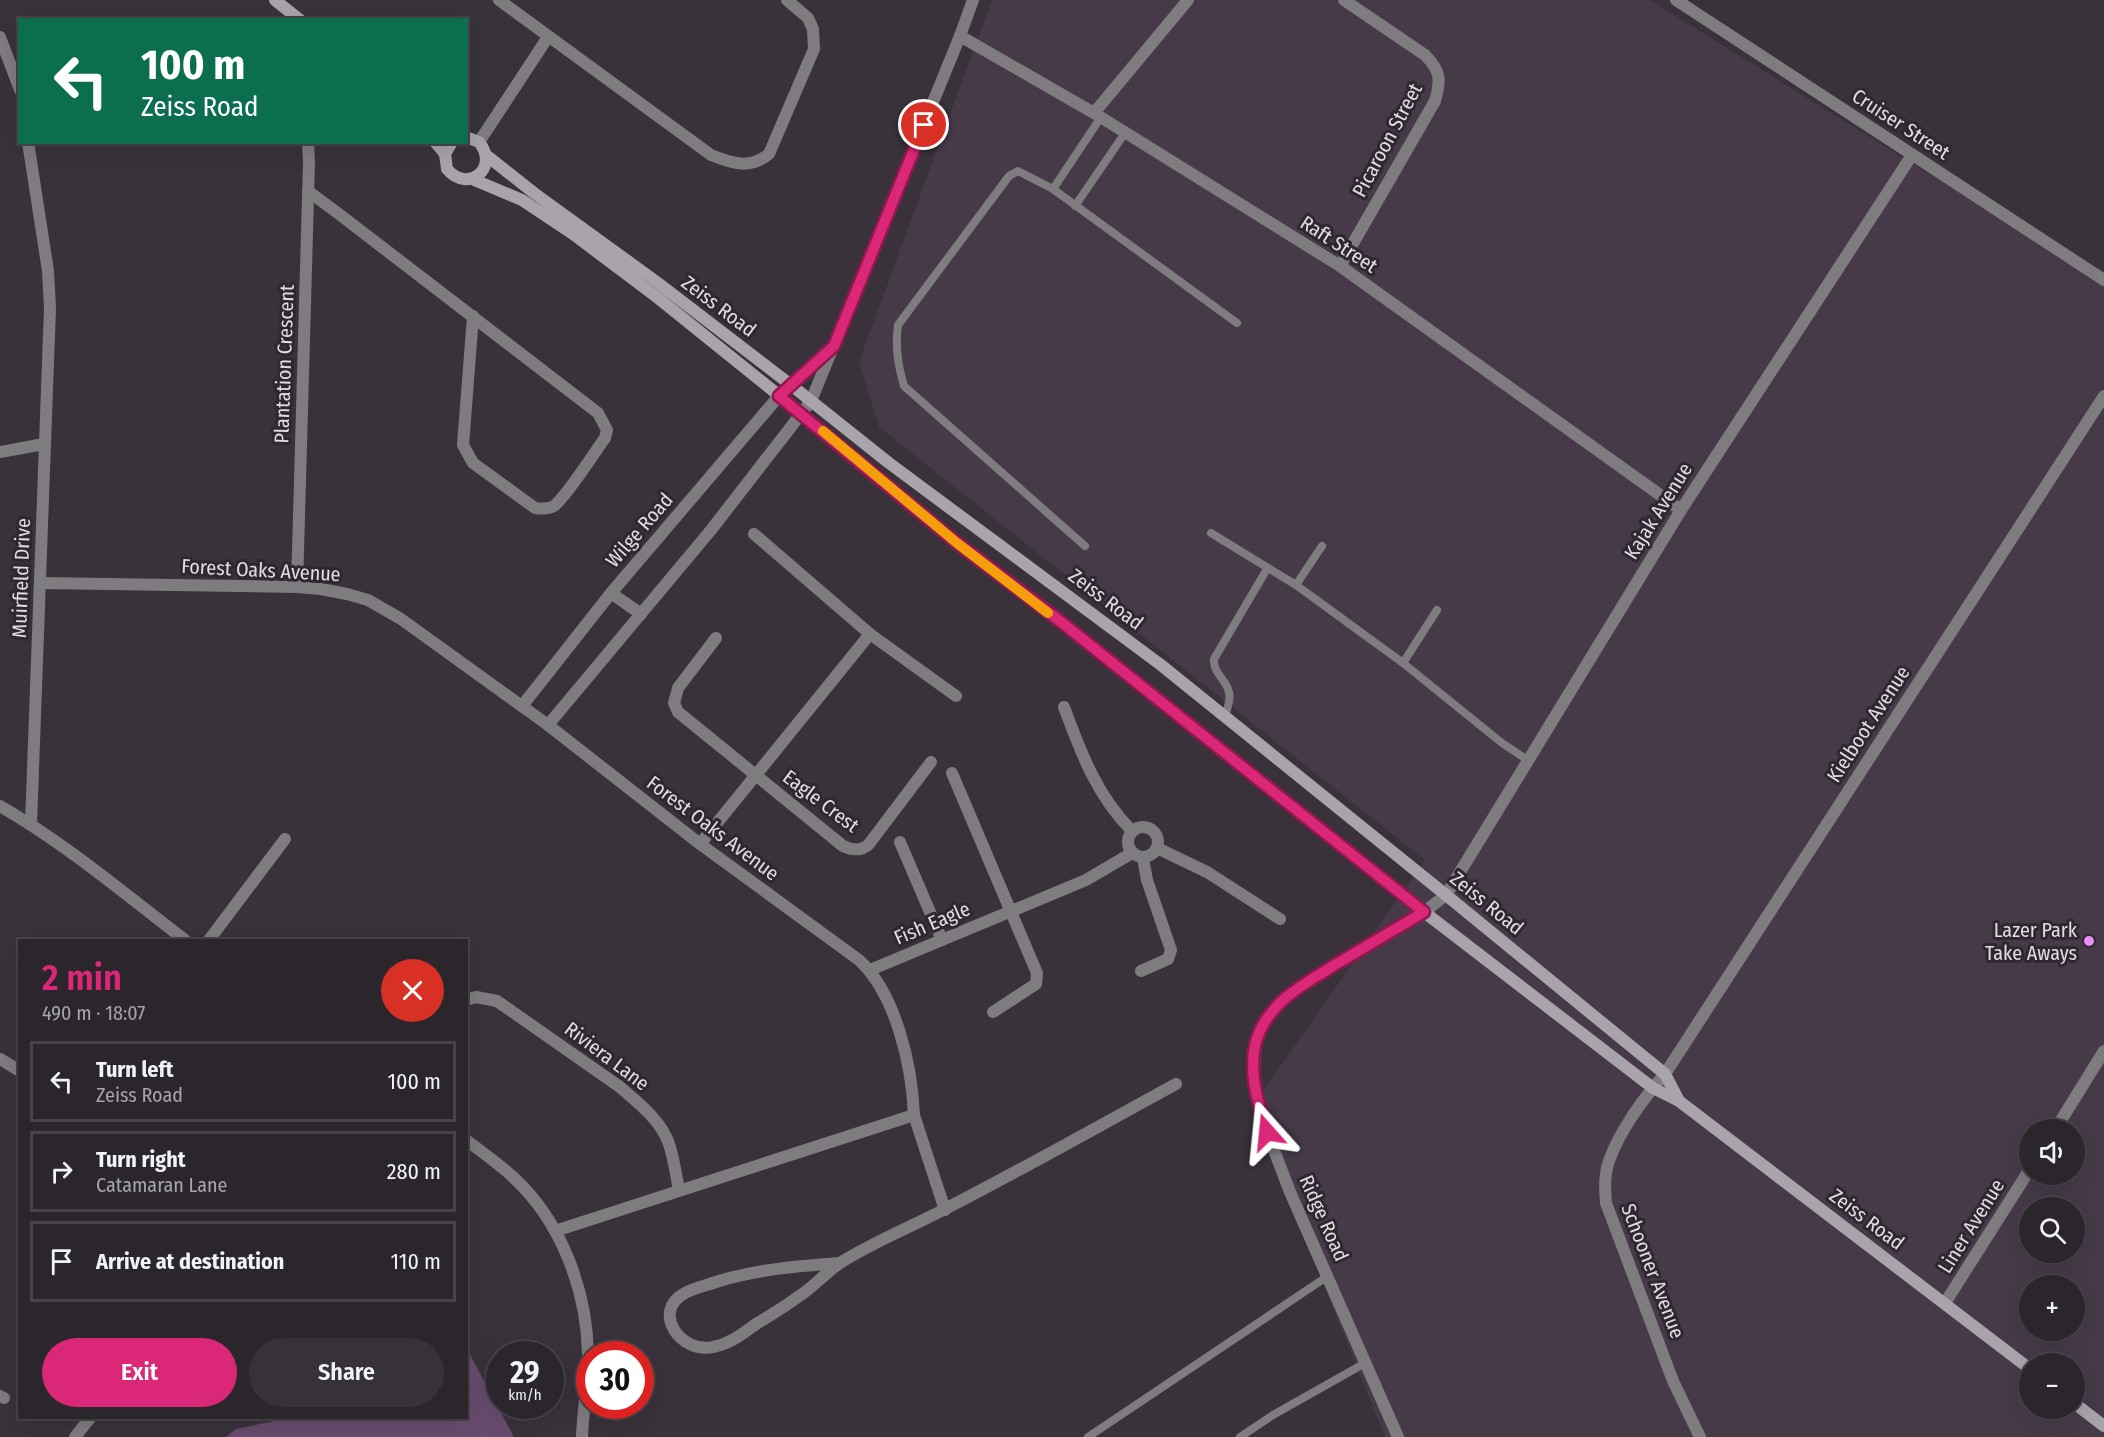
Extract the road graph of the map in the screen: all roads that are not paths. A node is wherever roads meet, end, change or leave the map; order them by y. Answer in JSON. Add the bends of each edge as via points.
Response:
{"nodes":[{"id":1,"x":275,"y":0,"type":"edge"},
{"id":2,"x":500,"y":0,"type":"edge"},
{"id":3,"x":787,"y":0,"type":"edge"},
{"id":4,"x":973,"y":0,"type":"edge"},
{"id":5,"x":1188,"y":0,"type":"edge"},
{"id":6,"x":1344,"y":0,"type":"edge"},
{"id":7,"x":1676,"y":0,"type":"edge"},
{"id":8,"x":298,"y":18,"type":"edge"},
{"id":9,"x":960,"y":36,"type":"junction"},
{"id":10,"x":0,"y":37,"type":"edge"},
{"id":11,"x":548,"y":37,"type":"junction"},
{"id":12,"x":18,"y":82,"type":"edge"},
{"id":13,"x":1097,"y":115,"type":"junction"},
{"id":14,"x":1125,"y":133,"type":"junction"},
{"id":15,"x":468,"y":138,"type":"edge"},
{"id":16,"x":480,"y":142,"type":"junction"},
{"id":17,"x":28,"y":144,"type":"edge"},
{"id":18,"x":308,"y":144,"type":"edge"},
{"id":19,"x":437,"y":144,"type":"edge"},
{"id":20,"x":451,"y":144,"type":"edge"},
{"id":21,"x":445,"y":154,"type":"junction"},
{"id":22,"x":1912,"y":154,"type":"junction"},
{"id":23,"x":486,"y":155,"type":"junction"},
{"id":24,"x":472,"y":178,"type":"junction"},
{"id":25,"x":1053,"y":189,"type":"junction"},
{"id":26,"x":308,"y":191,"type":"junction"},
{"id":27,"x":1075,"y":206,"type":"junction"},
{"id":28,"x":1340,"y":266,"type":"junction"},
{"id":29,"x":2104,"y":280,"type":"edge"},
{"id":30,"x":472,"y":316,"type":"junction"},
{"id":31,"x":1237,"y":323,"type":"dead end"},
{"id":32,"x":834,"y":346,"type":"junction"},
{"id":33,"x":791,"y":385,"type":"junction"},
{"id":34,"x":779,"y":396,"type":"junction"},
{"id":35,"x":2104,"y":396,"type":"edge"},
{"id":36,"x":811,"y":401,"type":"junction"},
{"id":37,"x":802,"y":414,"type":"junction"},
{"id":38,"x":44,"y":444,"type":"junction"},
{"id":39,"x":0,"y":452,"type":"edge"},
{"id":40,"x":1681,"y":510,"type":"junction"},
{"id":41,"x":1211,"y":533,"type":"dead end"},
{"id":42,"x":754,"y":534,"type":"dead end"},
{"id":43,"x":1085,"y":546,"type":"dead end"},
{"id":44,"x":1323,"y":546,"type":"dead end"},
{"id":45,"x":1267,"y":569,"type":"junction"},
{"id":46,"x":41,"y":583,"type":"junction"},
{"id":47,"x":1296,"y":585,"type":"junction"},
{"id":48,"x":297,"y":588,"type":"junction"},
{"id":49,"x":611,"y":593,"type":"junction"},
{"id":50,"x":1437,"y":610,"type":"dead end"},
{"id":51,"x":641,"y":614,"type":"junction"},
{"id":52,"x":870,"y":634,"type":"junction"},
{"id":53,"x":717,"y":638,"type":"dead end"},
{"id":54,"x":1403,"y":663,"type":"junction"},
{"id":55,"x":956,"y":696,"type":"dead end"},
{"id":56,"x":522,"y":706,"type":"junction"},
{"id":57,"x":1064,"y":707,"type":"dead end"},
{"id":58,"x":1225,"y":717,"type":"junction"},
{"id":59,"x":548,"y":725,"type":"junction"},
{"id":60,"x":1529,"y":761,"type":"junction"},
{"id":61,"x":931,"y":762,"type":"dead end"},
{"id":62,"x":952,"y":773,"type":"dead end"},
{"id":63,"x":756,"y":776,"type":"junction"},
{"id":64,"x":0,"y":806,"type":"edge"},
{"id":65,"x":31,"y":824,"type":"junction"},
{"id":66,"x":1132,"y":831,"type":"junction"},
{"id":67,"x":285,"y":838,"type":"dead end"},
{"id":68,"x":900,"y":842,"type":"dead end"},
{"id":69,"x":699,"y":844,"type":"junction"},
{"id":70,"x":1157,"y":848,"type":"junction"},
{"id":71,"x":1138,"y":855,"type":"junction"},
{"id":72,"x":1446,"y":895,"type":"junction"},
{"id":73,"x":1010,"y":912,"type":"junction"},
{"id":74,"x":1424,"y":912,"type":"junction"},
{"id":75,"x":1280,"y":919,"type":"dead end"},
{"id":76,"x":183,"y":939,"type":"edge"},
{"id":77,"x":210,"y":939,"type":"edge"},
{"id":78,"x":942,"y":940,"type":"junction"},
{"id":79,"x":870,"y":970,"type":"junction"},
{"id":80,"x":1141,"y":971,"type":"dead end"},
{"id":81,"x":468,"y":999,"type":"edge"},
{"id":82,"x":993,"y":1012,"type":"dead end"},
{"id":83,"x":2104,"y":1052,"type":"edge"},
{"id":84,"x":0,"y":1059,"type":"edge"},
{"id":85,"x":18,"y":1070,"type":"edge"},
{"id":86,"x":1665,"y":1074,"type":"junction"},
{"id":87,"x":1176,"y":1084,"type":"dead end"},
{"id":88,"x":1653,"y":1088,"type":"junction"},
{"id":89,"x":1679,"y":1101,"type":"junction"},
{"id":90,"x":915,"y":1115,"type":"junction"},
{"id":91,"x":2062,"y":1119,"type":"edge"},
{"id":92,"x":468,"y":1142,"type":"edge"},
{"id":93,"x":2020,"y":1185,"type":"edge"},
{"id":94,"x":679,"y":1190,"type":"junction"},
{"id":95,"x":945,"y":1210,"type":"junction"},
{"id":96,"x":555,"y":1231,"type":"junction"},
{"id":97,"x":840,"y":1263,"type":"junction"},
{"id":98,"x":1328,"y":1276,"type":"junction"},
{"id":99,"x":1945,"y":1303,"type":"junction"},
{"id":100,"x":2019,"y":1360,"type":"edge"},
{"id":101,"x":1367,"y":1362,"type":"junction"},
{"id":102,"x":2085,"y":1411,"type":"edge"},
{"id":103,"x":89,"y":1419,"type":"edge"},
{"id":104,"x":2104,"y":1426,"type":"edge"},
{"id":105,"x":75,"y":1437,"type":"edge"},
{"id":106,"x":582,"y":1437,"type":"edge"},
{"id":107,"x":1088,"y":1437,"type":"edge"},
{"id":108,"x":1240,"y":1437,"type":"edge"},
{"id":109,"x":1398,"y":1437,"type":"edge"},
{"id":110,"x":1700,"y":1437,"type":"edge"}],
"edges":[{"from":1,"to":8,"type":"street"},
{"from":2,"to":11,"type":"street"},
{"from":3,"to":11,"type":"street","via":[[808,18],[814,49],[769,154],[747,165],[711,155]]},
{"from":4,"to":9,"type":"street"},
{"from":5,"to":13,"type":"street"},
{"from":6,"to":28,"type":"street","name":"Picaroon Street","via":[[1425,55],[1435,65],[1439,87]]},
{"from":7,"to":22,"type":"street","name":"Cruiser Street"},
{"from":9,"to":13,"type":"street","name":"Raft Street"},
{"from":9,"to":32,"type":"street"},
{"from":10,"to":12,"type":"street"},
{"from":11,"to":16,"type":"street"},
{"from":13,"to":14,"type":"street","name":"Raft Street"},
{"from":13,"to":25,"type":"lane"},
{"from":14,"to":27,"type":"lane"},
{"from":14,"to":28,"type":"street","name":"Raft Street"},
{"from":15,"to":16,"type":"street"},
{"from":16,"to":23,"type":"street"},
{"from":17,"to":38,"type":"street","name":"Muirfield Drive","via":[[50,308]]},
{"from":18,"to":26,"type":"street","name":"Plantation Crescent"},
{"from":19,"to":21,"type":"street"},
{"from":20,"to":21,"type":"street"},
{"from":21,"to":24,"type":"street","name":"Zeiss Road","via":[[447,169],[452,174],[465,180]]},
{"from":22,"to":29,"type":"street","name":"Cruiser Street"},
{"from":22,"to":40,"type":"street","name":"Kajak Avenue"},
{"from":23,"to":24,"type":"street","via":[[483,169]]},
{"from":23,"to":33,"type":"street","name":"Zeiss Road"},
{"from":24,"to":34,"type":"street","name":"Zeiss Road","via":[[522,200],[573,234]]},
{"from":25,"to":27,"type":"lane"},
{"from":25,"to":43,"type":"lane","via":[[1018,171],[1009,176],[898,325],[897,363],[904,386]]},
{"from":26,"to":30,"type":"street"},
{"from":26,"to":48,"type":"street","name":"Plantation Crescent"},
{"from":27,"to":31,"type":"lane"},
{"from":28,"to":40,"type":"street","name":"Raft Street"},
{"from":30,"to":30,"type":"street","via":[[604,421],[605,438],[553,507],[535,508],[473,463],[463,445]]},
{"from":32,"to":33,"type":"street","name":"Wilge Road"},
{"from":32,"to":36,"type":"street"},
{"from":33,"to":34,"type":"street","name":"Wilge Road"},
{"from":33,"to":36,"type":"street","name":"Zeiss Road"},
{"from":34,"to":37,"type":"street","name":"Zeiss Road"},
{"from":34,"to":49,"type":"street","name":"Wilge Road"},
{"from":35,"to":86,"type":"street","name":"Kielboot Avenue"},
{"from":36,"to":37,"type":"street"},
{"from":36,"to":58,"type":"street","name":"Zeiss Road"},
{"from":37,"to":51,"type":"street"},
{"from":37,"to":74,"type":"street","name":"Zeiss Road","via":[[957,543]]},
{"from":38,"to":39,"type":"street"},
{"from":38,"to":46,"type":"street","name":"Muirfield Drive"},
{"from":40,"to":60,"type":"street","name":"Kajak Avenue"},
{"from":41,"to":45,"type":"lane"},
{"from":42,"to":52,"type":"street"},
{"from":44,"to":47,"type":"lane"},
{"from":45,"to":47,"type":"lane"},
{"from":45,"to":58,"type":"lane","via":[[1214,659],[1213,665],[1229,689]]},
{"from":46,"to":48,"type":"street","name":"Forest Oaks Avenue"},
{"from":46,"to":65,"type":"street","name":"Muirfield Drive"},
{"from":47,"to":54,"type":"lane"},
{"from":48,"to":56,"type":"street","name":"Forest Oaks Avenue","via":[[321,589],[368,600]]},
{"from":49,"to":51,"type":"street"},
{"from":49,"to":56,"type":"street","name":"Wilge Road"},
{"from":50,"to":54,"type":"lane"},
{"from":51,"to":59,"type":"street"},
{"from":52,"to":55,"type":"street"},
{"from":52,"to":63,"type":"street","name":"Eagle Crest"},
{"from":53,"to":63,"type":"street","name":"Eagle Crest","via":[[678,688],[674,703],[678,712]]},
{"from":54,"to":60,"type":"lane"},
{"from":56,"to":59,"type":"street","name":"Forest Oaks Avenue"},
{"from":57,"to":66,"type":"street","via":[[1095,783]]},
{"from":58,"to":72,"type":"street","name":"Zeiss Road"},
{"from":59,"to":69,"type":"street","name":"Forest Oaks Avenue"},
{"from":60,"to":72,"type":"street","name":"Kajak Avenue"},
{"from":61,"to":63,"type":"street","name":"Eagle Crest","via":[[869,844],[858,850],[843,846]]},
{"from":62,"to":73,"type":"street"},
{"from":63,"to":69,"type":"street","name":"Eagle Crest"},
{"from":64,"to":65,"type":"street"},
{"from":65,"to":76,"type":"street"},
{"from":66,"to":70,"type":"street","via":[[1143,826],[1154,831]]},
{"from":66,"to":71,"type":"street","via":[[1127,842]]},
{"from":67,"to":77,"type":"street"},
{"from":68,"to":78,"type":"street"},
{"from":69,"to":79,"type":"street","name":"Forest Oaks Avenue"},
{"from":70,"to":71,"type":"street","via":[[1149,856]]},
{"from":70,"to":75,"type":"street","via":[[1207,872]]},
{"from":71,"to":73,"type":"street","name":"Fish Eagle"},
{"from":71,"to":80,"type":"street","via":[[1171,950],[1168,959]]},
{"from":72,"to":74,"type":"street","name":"Ridge Road"},
{"from":72,"to":86,"type":"street","name":"Zeiss Road"},
{"from":73,"to":78,"type":"street","name":"Fish Eagle"},
{"from":73,"to":82,"type":"street","via":[[1037,973],[1036,984]]},
{"from":74,"to":88,"type":"street","name":"Zeiss Road"},
{"from":74,"to":98,"type":"street","name":"Ridge Road","via":[[1281,1001],[1258,1034],[1254,1076],[1257,1100],[1290,1192]]},
{"from":78,"to":79,"type":"street","name":"Fish Eagle"},
{"from":79,"to":90,"type":"street","name":"Forest Oaks Avenue","via":[[885,993],[910,1071]]},
{"from":81,"to":94,"type":"street","name":"Riviera Lane","via":[[496,1001],[638,1103],[669,1144]]},
{"from":83,"to":91,"type":"street"},
{"from":84,"to":85,"type":"street"},
{"from":86,"to":88,"type":"street","name":"Kielboot Avenue"},
{"from":86,"to":89,"type":"street","name":"Zeiss Road"},
{"from":87,"to":95,"type":"street"},
{"from":88,"to":89,"type":"street","name":"Zeiss Road"},
{"from":88,"to":110,"type":"street","name":"Schooner Avenue","via":[[1609,1161],[1606,1203],[1673,1381]]},
{"from":89,"to":99,"type":"street","name":"Zeiss Road"},
{"from":90,"to":94,"type":"street"},
{"from":90,"to":95,"type":"street","name":"Forest Oaks Avenue"},
{"from":92,"to":96,"type":"street","via":[[515,1178]]},
{"from":93,"to":99,"type":"street","name":"Liner Avenue"},
{"from":94,"to":96,"type":"street"},
{"from":95,"to":97,"type":"street"},
{"from":96,"to":106,"type":"street","via":[[581,1296],[586,1325],[588,1356]]},
{"from":97,"to":97,"type":"street","via":[[764,1270],[692,1290],[672,1305],[671,1324],[681,1340],[692,1347],[721,1346],[807,1291]]},
{"from":98,"to":101,"type":"street","name":"Ridge Road"},
{"from":98,"to":107,"type":"lane"},
{"from":99,"to":100,"type":"street","name":"Zeiss Road"},
{"from":101,"to":108,"type":"lane"},
{"from":101,"to":109,"type":"street","name":"Ridge Road"},
{"from":102,"to":104,"type":"street"},
{"from":103,"to":105,"type":"street"}]}
